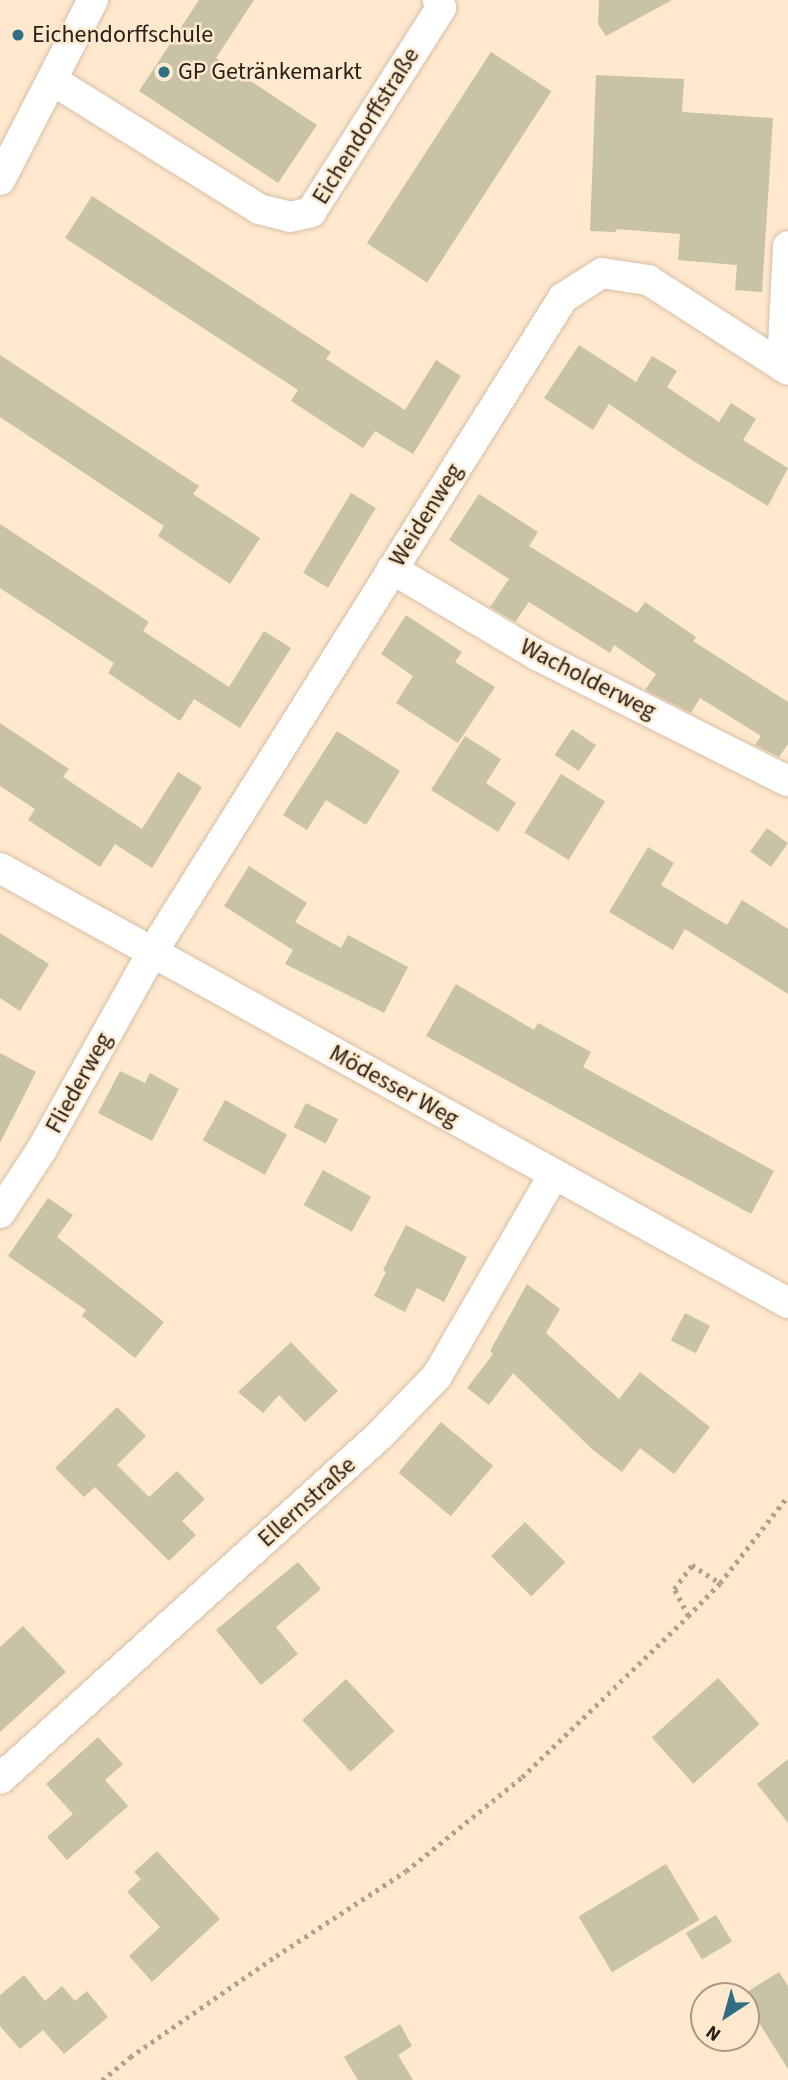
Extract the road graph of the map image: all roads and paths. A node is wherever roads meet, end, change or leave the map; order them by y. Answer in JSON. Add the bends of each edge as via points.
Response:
{"nodes":[{"id":1,"x":93,"y":0,"type":"edge"},
{"id":2,"x":438,"y":0,"type":"edge"},
{"id":3,"x":52,"y":80,"type":"junction"},
{"id":4,"x":0,"y":180,"type":"edge"},
{"id":5,"x":788,"y":246,"type":"edge"},
{"id":6,"x":785,"y":368,"type":"edge"},
{"id":7,"x":392,"y":569,"type":"junction"},
{"id":8,"x":788,"y":781,"type":"edge"},
{"id":9,"x":0,"y":868,"type":"edge"},
{"id":10,"x":153,"y":951,"type":"junction"},
{"id":11,"x":554,"y":1174,"type":"junction"},
{"id":12,"x":0,"y":1213,"type":"edge"},
{"id":13,"x":788,"y":1303,"type":"edge"},
{"id":14,"x":788,"y":1496,"type":"edge"},
{"id":15,"x":720,"y":1583,"type":"junction"},
{"id":16,"x":688,"y":1616,"type":"junction"},
{"id":17,"x":0,"y":1779,"type":"edge"},
{"id":18,"x":102,"y":2080,"type":"edge"}],
"edges":[{"from":1,"to":3,"type":"street"},
{"from":2,"to":3,"type":"street","name":"Eichendorffstraße","via":[[441,8],[311,212],[290,217],[259,209]]},
{"from":3,"to":4,"type":"street"},
{"from":5,"to":6,"type":"street"},
{"from":6,"to":7,"type":"street","name":"Weidenweg","via":[[648,280],[602,273],[563,298]]},
{"from":7,"to":8,"type":"street","name":"Wacholderweg","via":[[537,655]]},
{"from":7,"to":10,"type":"street","name":"Weidenweg"},
{"from":9,"to":10,"type":"street","name":"Mödesser Weg"},
{"from":10,"to":11,"type":"street","name":"Mödesser Weg"},
{"from":10,"to":12,"type":"street","name":"Fliederweg","via":[[42,1149]]},
{"from":11,"to":13,"type":"street","name":"Mödesser Weg"},
{"from":11,"to":17,"type":"street","name":"Ellernstraße","via":[[437,1376],[380,1435]]},
{"from":14,"to":15,"type":"path"},
{"from":15,"to":16,"type":"path"},
{"from":15,"to":16,"type":"path","via":[[692,1565],[674,1588]]},
{"from":16,"to":18,"type":"path","via":[[522,1777],[406,1871],[264,1963]]}]}
